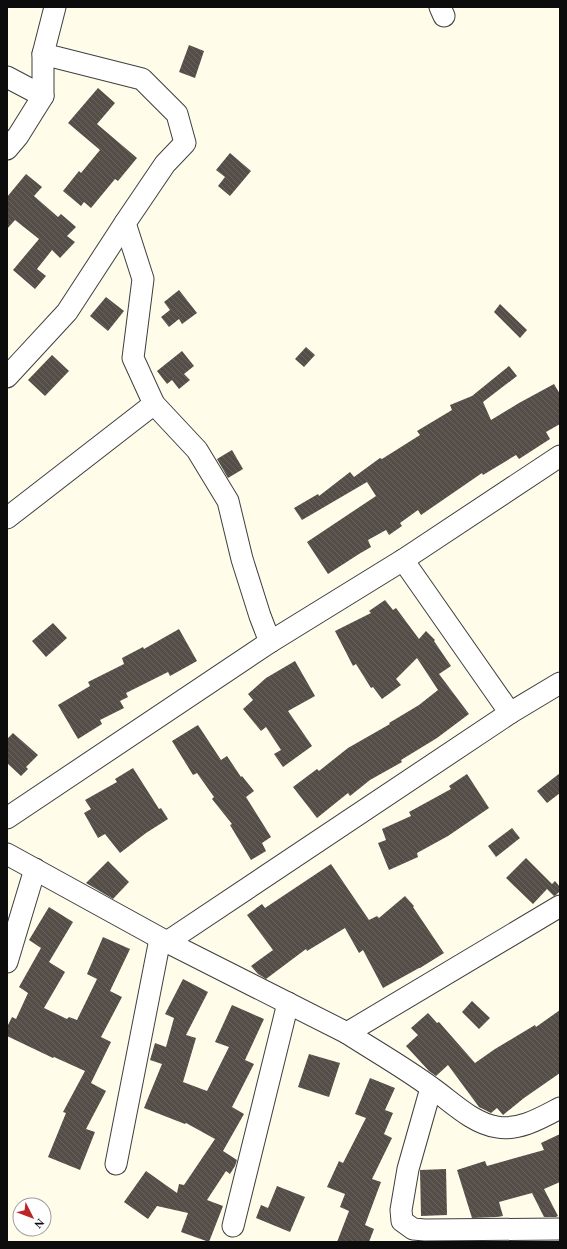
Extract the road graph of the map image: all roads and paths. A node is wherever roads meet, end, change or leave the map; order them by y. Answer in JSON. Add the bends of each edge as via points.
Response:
{"nodes":[{"id":1,"x":55,"y":7,"type":"edge"},
{"id":2,"x":43,"y":54,"type":"junction"},
{"id":3,"x":7,"y":78,"type":"edge"},
{"id":4,"x":44,"y":96,"type":"junction"},
{"id":5,"x":7,"y":149,"type":"edge"},
{"id":6,"x":125,"y":223,"type":"junction"},
{"id":7,"x":7,"y":377,"type":"edge"},
{"id":8,"x":154,"y":404,"type":"junction"},
{"id":9,"x":560,"y":456,"type":"edge"},
{"id":10,"x":7,"y":518,"type":"edge"},
{"id":11,"x":403,"y":560,"type":"junction"},
{"id":12,"x":270,"y":642,"type":"junction"},
{"id":13,"x":560,"y":683,"type":"edge"},
{"id":14,"x":510,"y":712,"type":"junction"},
{"id":15,"x":7,"y":818,"type":"edge"},
{"id":16,"x":7,"y":854,"type":"edge"},
{"id":17,"x":35,"y":869,"type":"junction"},
{"id":18,"x":560,"y":906,"type":"edge"},
{"id":19,"x":163,"y":940,"type":"junction"},
{"id":20,"x":7,"y":962,"type":"edge"},
{"id":21,"x":288,"y":1003,"type":"junction"},
{"id":22,"x":346,"y":1033,"type":"junction"},
{"id":23,"x":431,"y":1088,"type":"junction"},
{"id":24,"x":560,"y":1108,"type":"edge"},
{"id":25,"x":116,"y":1164,"type":"dead end"},
{"id":26,"x":233,"y":1226,"type":"dead end"},
{"id":27,"x":560,"y":1229,"type":"edge"}],
"edges":[{"from":1,"to":2,"type":"street"},
{"from":2,"to":4,"type":"street"},
{"from":2,"to":6,"type":"street","via":[[142,78],[177,114],[185,143],[165,164]]},
{"from":3,"to":4,"type":"street"},
{"from":4,"to":5,"type":"street"},
{"from":6,"to":7,"type":"street","via":[[67,312]]},
{"from":6,"to":8,"type":"street","via":[[143,279],[133,358]]},
{"from":8,"to":10,"type":"street"},
{"from":8,"to":12,"type":"street","via":[[197,450],[228,501],[242,559]]},
{"from":9,"to":11,"type":"street"},
{"from":11,"to":12,"type":"street"},
{"from":11,"to":14,"type":"street"},
{"from":12,"to":15,"type":"street"},
{"from":13,"to":14,"type":"street"},
{"from":14,"to":19,"type":"street"},
{"from":16,"to":17,"type":"street"},
{"from":17,"to":19,"type":"street"},
{"from":17,"to":20,"type":"street"},
{"from":18,"to":22,"type":"street"},
{"from":19,"to":21,"type":"street"},
{"from":19,"to":25,"type":"street"},
{"from":21,"to":22,"type":"street"},
{"from":21,"to":26,"type":"street"},
{"from":22,"to":23,"type":"street"},
{"from":23,"to":24,"type":"street","via":[[479,1122],[497,1128],[518,1127]]},
{"from":23,"to":27,"type":"street","via":[[408,1169],[401,1210],[402,1221],[413,1229],[426,1230]]}]}
